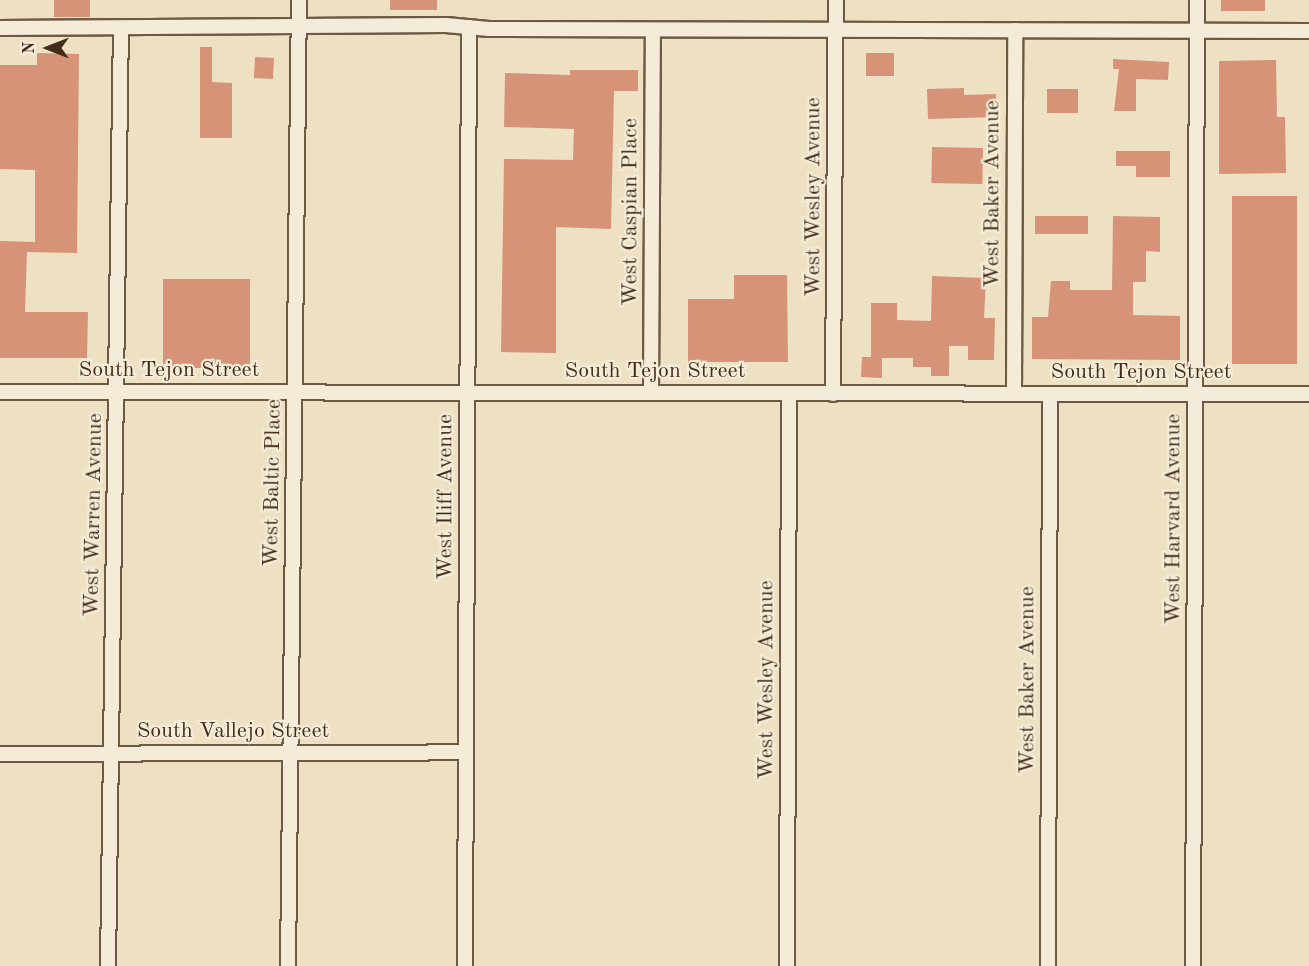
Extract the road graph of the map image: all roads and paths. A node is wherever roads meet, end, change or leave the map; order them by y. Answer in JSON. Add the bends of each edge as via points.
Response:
{"nodes":[{"id":1,"x":299,"y":0,"type":"edge"},
{"id":2,"x":836,"y":0,"type":"edge"},
{"id":3,"x":1197,"y":0,"type":"edge"},
{"id":4,"x":299,"y":26,"type":"junction"},
{"id":5,"x":469,"y":27,"type":"junction"},
{"id":6,"x":0,"y":28,"type":"edge"},
{"id":7,"x":122,"y":28,"type":"junction"},
{"id":8,"x":653,"y":30,"type":"junction"},
{"id":9,"x":836,"y":30,"type":"junction"},
{"id":10,"x":1015,"y":30,"type":"junction"},
{"id":11,"x":1197,"y":31,"type":"junction"},
{"id":12,"x":1309,"y":31,"type":"edge"},
{"id":13,"x":0,"y":392,"type":"edge"},
{"id":14,"x":116,"y":392,"type":"junction"},
{"id":15,"x":295,"y":393,"type":"junction"},
{"id":16,"x":468,"y":393,"type":"junction"},
{"id":17,"x":651,"y":393,"type":"junction"},
{"id":18,"x":789,"y":393,"type":"junction"},
{"id":19,"x":833,"y":394,"type":"junction"},
{"id":20,"x":1014,"y":394,"type":"junction"},
{"id":21,"x":1050,"y":394,"type":"junction"},
{"id":22,"x":1196,"y":394,"type":"junction"},
{"id":23,"x":1309,"y":394,"type":"edge"},
{"id":24,"x":291,"y":752,"type":"junction"},
{"id":25,"x":466,"y":752,"type":"junction"},
{"id":26,"x":111,"y":753,"type":"junction"},
{"id":27,"x":0,"y":754,"type":"edge"},
{"id":28,"x":108,"y":966,"type":"edge"},
{"id":29,"x":288,"y":966,"type":"edge"},
{"id":30,"x":465,"y":966,"type":"edge"},
{"id":31,"x":787,"y":966,"type":"edge"},
{"id":32,"x":1048,"y":966,"type":"edge"},
{"id":33,"x":1192,"y":966,"type":"edge"}],
"edges":[{"from":1,"to":4,"type":"street","name":"West Baltic Place"},
{"from":2,"to":9,"type":"street","name":"West Wesley Avenue"},
{"from":3,"to":11,"type":"street","name":"West Harvard Avenue"},
{"from":4,"to":5,"type":"street"},
{"from":4,"to":7,"type":"street"},
{"from":4,"to":15,"type":"street","name":"West Baltic Place"},
{"from":5,"to":8,"type":"street"},
{"from":5,"to":16,"type":"street","name":"West Iliff Avenue"},
{"from":6,"to":7,"type":"street"},
{"from":7,"to":14,"type":"street","name":"West Warren Avenue"},
{"from":8,"to":9,"type":"street"},
{"from":8,"to":17,"type":"street","name":"West Caspian Place"},
{"from":9,"to":10,"type":"street"},
{"from":9,"to":19,"type":"street","name":"West Wesley Avenue"},
{"from":10,"to":11,"type":"street"},
{"from":10,"to":20,"type":"street","name":"West Baker Avenue"},
{"from":11,"to":12,"type":"street"},
{"from":11,"to":22,"type":"street","name":"West Harvard Avenue"},
{"from":13,"to":14,"type":"street","name":"South Tejon Street"},
{"from":14,"to":15,"type":"street","name":"South Tejon Street"},
{"from":14,"to":26,"type":"street","name":"West Warren Avenue"},
{"from":15,"to":16,"type":"street","name":"South Tejon Street"},
{"from":15,"to":24,"type":"street","name":"West Baltic Place"},
{"from":16,"to":17,"type":"street","name":"South Tejon Street"},
{"from":16,"to":25,"type":"street","name":"West Iliff Avenue"},
{"from":17,"to":18,"type":"street","name":"South Tejon Street"},
{"from":18,"to":19,"type":"street","name":"South Tejon Street"},
{"from":18,"to":31,"type":"street","name":"West Wesley Avenue"},
{"from":19,"to":20,"type":"street","name":"South Tejon Street"},
{"from":20,"to":21,"type":"street","name":"South Tejon Street"},
{"from":21,"to":22,"type":"street","name":"South Tejon Street"},
{"from":21,"to":32,"type":"street","name":"West Baker Avenue"},
{"from":22,"to":23,"type":"street","name":"South Tejon Street"},
{"from":22,"to":33,"type":"street","name":"West Harvard Avenue"},
{"from":24,"to":25,"type":"street","name":"South Vallejo Street"},
{"from":24,"to":26,"type":"street","name":"South Vallejo Street"},
{"from":24,"to":29,"type":"street","name":"West Baltic Place"},
{"from":25,"to":30,"type":"street","name":"West Iliff Avenue"},
{"from":26,"to":27,"type":"street","name":"South Vallejo Street"},
{"from":26,"to":28,"type":"street","name":"West Warren Avenue"}]}
